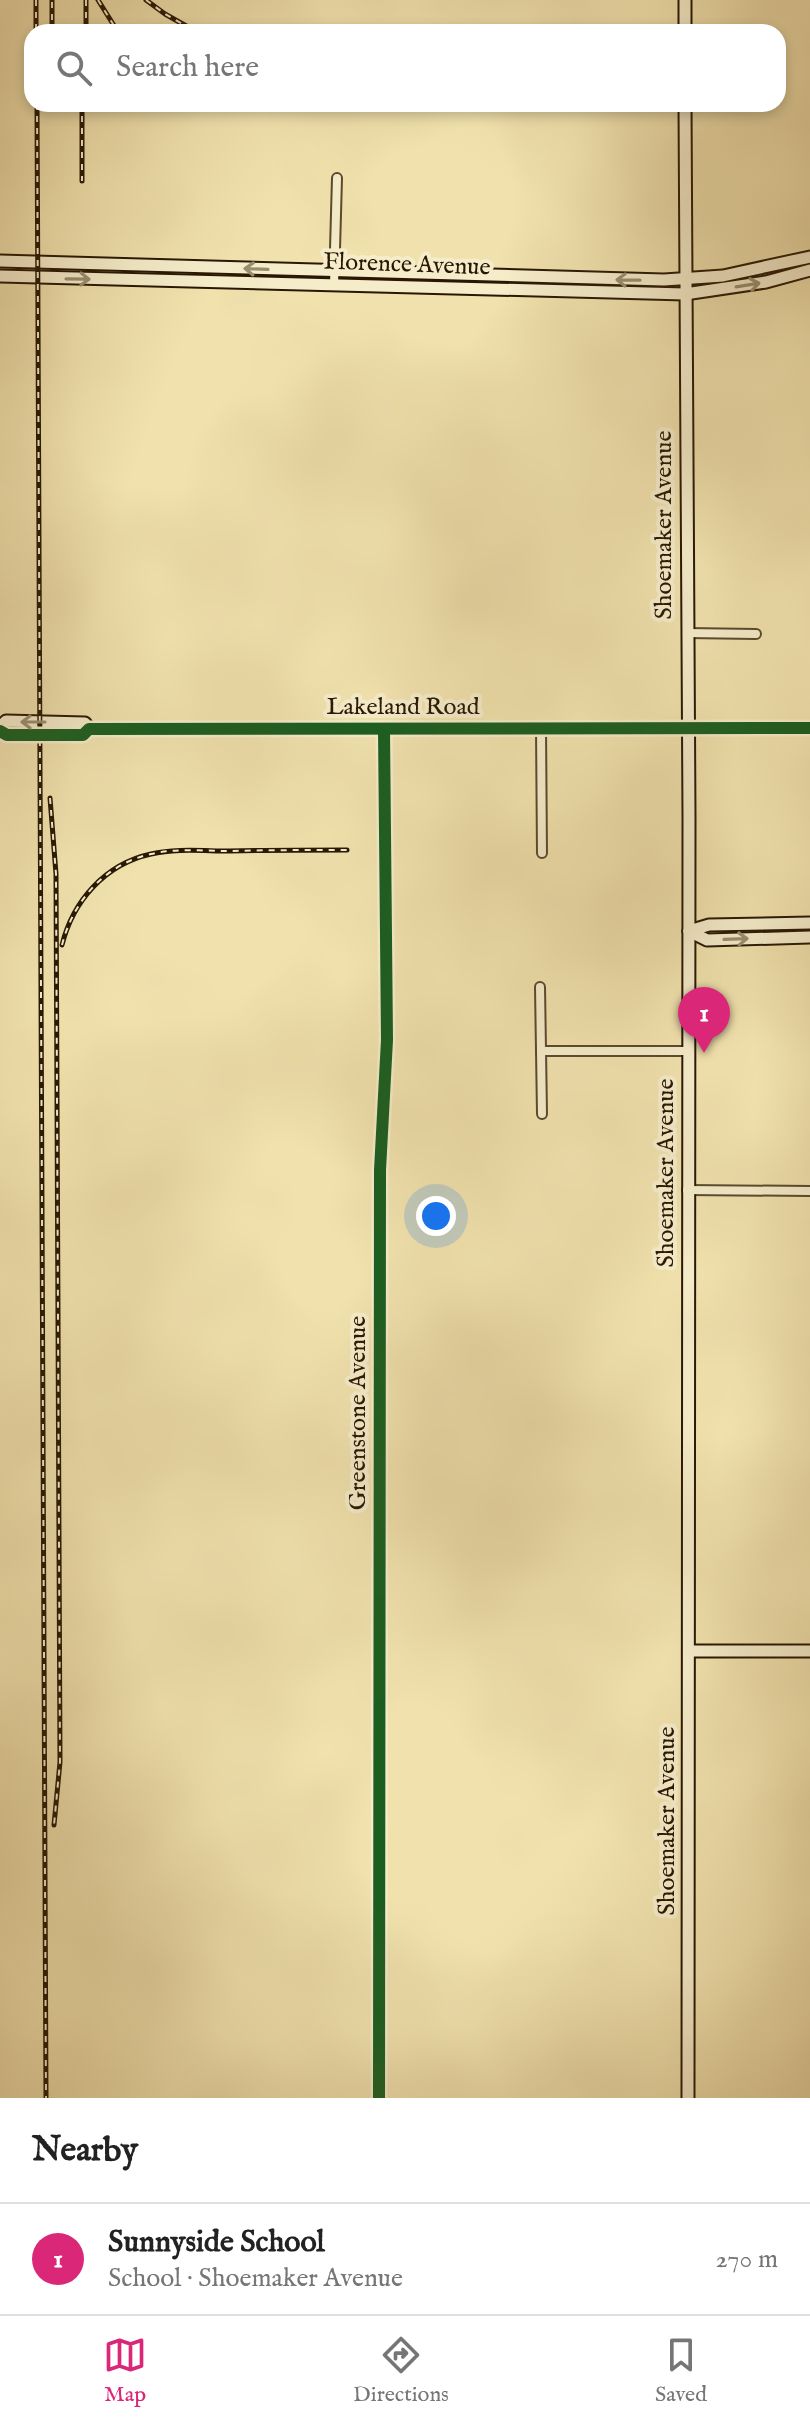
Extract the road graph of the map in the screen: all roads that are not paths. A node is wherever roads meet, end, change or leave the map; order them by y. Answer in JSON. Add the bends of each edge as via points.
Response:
{"nodes":[{"id":1,"x":685,"y":0,"type":"edge"},
{"id":2,"x":685,"y":24,"type":"edge"},
{"id":3,"x":685,"y":112,"type":"edge"},
{"id":4,"x":337,"y":178,"type":"dead end"},
{"id":5,"x":810,"y":257,"type":"edge"},
{"id":6,"x":0,"y":261,"type":"edge"},
{"id":7,"x":810,"y":270,"type":"edge"},
{"id":8,"x":334,"y":272,"type":"junction"},
{"id":9,"x":0,"y":276,"type":"edge"},
{"id":10,"x":685,"y":279,"type":"junction"},
{"id":11,"x":540,"y":284,"type":"junction"},
{"id":12,"x":334,"y":285,"type":"junction"},
{"id":13,"x":685,"y":294,"type":"junction"},
{"id":14,"x":687,"y":633,"type":"junction"},
{"id":15,"x":756,"y":634,"type":"dead end"},
{"id":16,"x":688,"y":728,"type":"junction"},
{"id":17,"x":810,"y":728,"type":"edge"},
{"id":18,"x":0,"y":729,"type":"edge"},
{"id":19,"x":384,"y":729,"type":"junction"},
{"id":20,"x":541,"y":729,"type":"junction"},
{"id":21,"x":542,"y":853,"type":"dead end"},
{"id":22,"x":810,"y":923,"type":"edge"},
{"id":23,"x":689,"y":931,"type":"junction"},
{"id":24,"x":810,"y":937,"type":"edge"},
{"id":25,"x":540,"y":987,"type":"dead end"},
{"id":26,"x":541,"y":1051,"type":"junction"},
{"id":27,"x":687,"y":1051,"type":"junction"},
{"id":28,"x":542,"y":1114,"type":"dead end"},
{"id":29,"x":687,"y":1190,"type":"junction"},
{"id":30,"x":810,"y":1191,"type":"edge"},
{"id":31,"x":689,"y":1651,"type":"junction"},
{"id":32,"x":810,"y":1651,"type":"edge"},
{"id":33,"x":379,"y":2098,"type":"edge"},
{"id":34,"x":688,"y":2098,"type":"edge"}],
"edges":[{"from":1,"to":2,"type":"main road"},
{"from":3,"to":10,"type":"main road","name":"Shoemaker Avenue"},
{"from":4,"to":8,"type":"street"},
{"from":5,"to":10,"type":"main road","name":"Florence Avenue"},
{"from":8,"to":6,"type":"main road","name":"Florence Avenue","one_way":true},
{"from":13,"to":7,"type":"main road","name":"Florence Avenue","one_way":true},
{"from":8,"to":11,"type":"main road","name":"Florence Avenue"},
{"from":8,"to":12,"type":"street"},
{"from":9,"to":12,"type":"main road","name":"Florence Avenue","one_way":true},
{"from":10,"to":11,"type":"main road","name":"Florence Avenue","one_way":true},
{"from":10,"to":13,"type":"main road","name":"Shoemaker Avenue"},
{"from":11,"to":12,"type":"main road","name":"Florence Avenue"},
{"from":11,"to":13,"type":"main road","name":"Florence Avenue"},
{"from":13,"to":14,"type":"main road","name":"Shoemaker Avenue"},
{"from":14,"to":15,"type":"street"},
{"from":14,"to":16,"type":"main road","name":"Shoemaker Avenue"},
{"from":16,"to":17,"type":"main road","name":"Lakeland Road"},
{"from":16,"to":20,"type":"main road","name":"Lakeland Road"},
{"from":16,"to":23,"type":"main road","name":"Shoemaker Avenue"},
{"from":18,"to":19,"type":"main road","name":"Lakeland Road","via":[[6,721],[85,723],[89,729]]},
{"from":19,"to":20,"type":"main road","name":"Lakeland Road"},
{"from":19,"to":33,"type":"main road","name":"Greenstone Avenue","via":[[387,1040],[380,1170]]},
{"from":20,"to":21,"type":"street"},
{"from":22,"to":23,"type":"main road","via":[[709,925]]},
{"from":23,"to":24,"type":"main road","one_way":true,"via":[[707,940]]},
{"from":23,"to":27,"type":"main road","name":"Shoemaker Avenue"},
{"from":25,"to":26,"type":"street"},
{"from":26,"to":27,"type":"street"},
{"from":26,"to":28,"type":"street"},
{"from":27,"to":29,"type":"main road","name":"Shoemaker Avenue"},
{"from":29,"to":30,"type":"street"},
{"from":29,"to":31,"type":"main road","name":"Shoemaker Avenue"},
{"from":31,"to":32,"type":"main road"},
{"from":31,"to":34,"type":"main road","name":"Shoemaker Avenue"}]}
